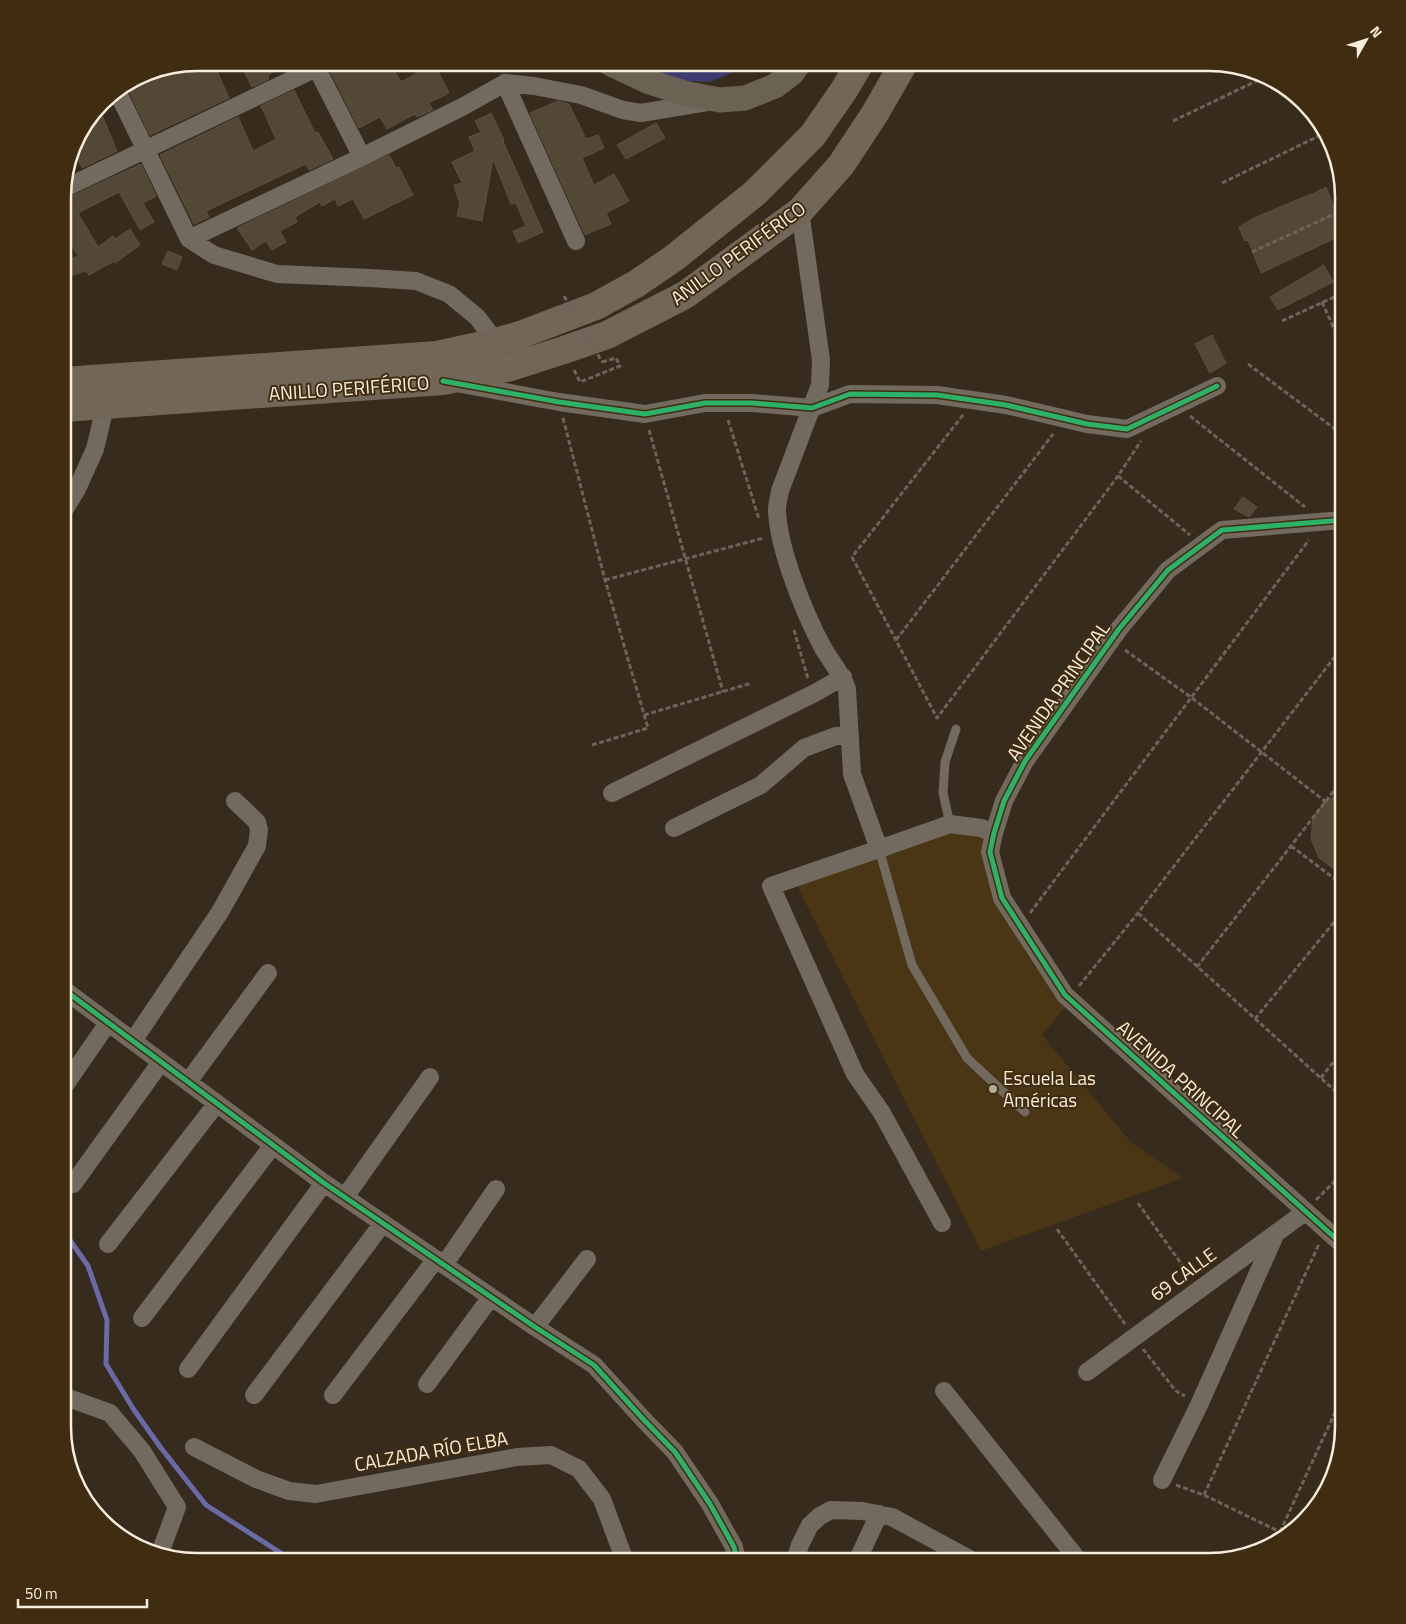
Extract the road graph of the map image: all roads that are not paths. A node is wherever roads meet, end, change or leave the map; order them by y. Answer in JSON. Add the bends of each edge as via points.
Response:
{"nodes":[{"id":1,"x":304,"y":71,"type":"edge"},
{"id":2,"x":322,"y":71,"type":"edge"},
{"id":3,"x":626,"y":71,"type":"edge"},
{"id":4,"x":793,"y":72,"type":"edge"},
{"id":5,"x":855,"y":72,"type":"edge"},
{"id":6,"x":899,"y":72,"type":"edge"},
{"id":7,"x":505,"y":83,"type":"junction"},
{"id":8,"x":120,"y":98,"type":"edge"},
{"id":9,"x":720,"y":100,"type":"junction"},
{"id":10,"x":145,"y":148,"type":"junction"},
{"id":11,"x":362,"y":157,"type":"junction"},
{"id":12,"x":72,"y":184,"type":"edge"},
{"id":13,"x":800,"y":211,"type":"junction"},
{"id":14,"x":189,"y":239,"type":"junction"},
{"id":15,"x":576,"y":241,"type":"dead end"},
{"id":16,"x":496,"y":342,"type":"junction"},
{"id":17,"x":72,"y":380,"type":"edge"},
{"id":18,"x":444,"y":381,"type":"junction"},
{"id":19,"x":1217,"y":386,"type":"dead end"},
{"id":20,"x":105,"y":406,"type":"junction"},
{"id":21,"x":72,"y":408,"type":"edge"},
{"id":22,"x":812,"y":408,"type":"junction"},
{"id":23,"x":72,"y":499,"type":"edge"},
{"id":24,"x":1335,"y":520,"type":"edge"},
{"id":25,"x":843,"y":677,"type":"junction"},
{"id":26,"x":956,"y":729,"type":"dead end"},
{"id":27,"x":850,"y":736,"type":"junction"},
{"id":28,"x":612,"y":793,"type":"dead end"},
{"id":29,"x":235,"y":801,"type":"dead end"},
{"id":30,"x":950,"y":824,"type":"junction"},
{"id":31,"x":674,"y":828,"type":"dead end"},
{"id":32,"x":994,"y":833,"type":"junction"},
{"id":33,"x":879,"y":849,"type":"junction"},
{"id":34,"x":268,"y":973,"type":"dead end"},
{"id":35,"x":71,"y":995,"type":"edge"},
{"id":36,"x":108,"y":1023,"type":"junction"},
{"id":37,"x":133,"y":1041,"type":"junction"},
{"id":38,"x":161,"y":1062,"type":"junction"},
{"id":39,"x":71,"y":1076,"type":"edge"},
{"id":40,"x":430,"y":1077,"type":"dead end"},
{"id":41,"x":188,"y":1082,"type":"junction"},
{"id":42,"x":217,"y":1103,"type":"junction"},
{"id":43,"x":1025,"y":1112,"type":"dead end"},
{"id":44,"x":273,"y":1145,"type":"junction"},
{"id":45,"x":324,"y":1183,"type":"junction"},
{"id":46,"x":73,"y":1184,"type":"dead end"},
{"id":47,"x":496,"y":1189,"type":"dead end"},
{"id":48,"x":345,"y":1197,"type":"junction"},
{"id":49,"x":1305,"y":1212,"type":"junction"},
{"id":50,"x":383,"y":1223,"type":"junction"},
{"id":51,"x":942,"y":1223,"type":"dead end"},
{"id":52,"x":1276,"y":1233,"type":"junction"},
{"id":53,"x":1335,"y":1237,"type":"edge"},
{"id":54,"x":108,"y":1244,"type":"dead end"},
{"id":55,"x":587,"y":1258,"type":"dead end"},
{"id":56,"x":440,"y":1262,"type":"junction"},
{"id":57,"x":492,"y":1297,"type":"junction"},
{"id":58,"x":142,"y":1318,"type":"dead end"},
{"id":59,"x":535,"y":1327,"type":"junction"},
{"id":60,"x":188,"y":1369,"type":"dead end"},
{"id":61,"x":1086,"y":1372,"type":"dead end"},
{"id":62,"x":426,"y":1384,"type":"dead end"},
{"id":63,"x":944,"y":1391,"type":"dead end"},
{"id":64,"x":254,"y":1395,"type":"dead end"},
{"id":65,"x":333,"y":1396,"type":"dead end"},
{"id":66,"x":71,"y":1399,"type":"edge"},
{"id":67,"x":194,"y":1447,"type":"dead end"},
{"id":68,"x":1162,"y":1480,"type":"road end"},
{"id":69,"x":879,"y":1514,"type":"junction"},
{"id":70,"x":162,"y":1547,"type":"edge"},
{"id":71,"x":622,"y":1553,"type":"edge"},
{"id":72,"x":735,"y":1553,"type":"edge"},
{"id":73,"x":798,"y":1553,"type":"edge"},
{"id":74,"x":861,"y":1553,"type":"edge"},
{"id":75,"x":952,"y":1553,"type":"edge"},
{"id":76,"x":1072,"y":1553,"type":"edge"}],
"edges":[{"from":1,"to":10,"type":"street"},
{"from":2,"to":11,"type":"street"},
{"from":3,"to":9,"type":"street","via":[[647,82]]},
{"from":4,"to":9,"type":"street","via":[[775,86],[745,98]]},
{"from":5,"to":16,"type":"highway","name":"ANILLO PERIFÉRICO","via":[[813,135],[755,194],[674,258],[596,306]]},
{"from":6,"to":13,"type":"highway","name":"ANILLO PERIFÉRICO","via":[[841,165]]},
{"from":7,"to":9,"type":"street","via":[[581,95],[642,113]]},
{"from":7,"to":11,"type":"street"},
{"from":7,"to":15,"type":"street"},
{"from":8,"to":10,"type":"street"},
{"from":10,"to":12,"type":"street"},
{"from":10,"to":14,"type":"street"},
{"from":11,"to":14,"type":"street"},
{"from":13,"to":18,"type":"highway","name":"ANILLO PERIFÉRICO","via":[[685,295],[607,335],[511,367]]},
{"from":13,"to":22,"type":"street","via":[[821,360],[820,385]]},
{"from":14,"to":16,"type":"street","via":[[214,255],[277,274],[416,281],[450,294],[477,317]]},
{"from":16,"to":17,"type":"highway","name":"ANILLO PERIFÉRICO","via":[[437,355]]},
{"from":18,"to":20,"type":"highway","name":"ANILLO PERIFÉRICO"},
{"from":18,"to":22,"type":"street","via":[[645,414],[705,403]]},
{"from":19,"to":22,"type":"street","via":[[1127,429],[937,395],[850,394]]},
{"from":20,"to":21,"type":"highway","name":"ANILLO PERIFÉRICO"},
{"from":20,"to":23,"type":"street","via":[[95,449]]},
{"from":22,"to":25,"type":"street","via":[[780,491],[777,509],[790,568],[805,611],[822,647]]},
{"from":24,"to":32,"type":"street","name":"AVENIDA PRINCIPAL","via":[[1222,530],[1168,570],[1111,640],[1025,761],[1004,801]]},
{"from":25,"to":27,"type":"street","via":[[847,689]]},
{"from":25,"to":28,"type":"street"},
{"from":26,"to":30,"type":"lane","via":[[945,762],[943,793]]},
{"from":27,"to":31,"type":"street","via":[[836,736],[804,748],[761,785]]},
{"from":27,"to":33,"type":"street","via":[[852,774]]},
{"from":29,"to":37,"type":"street","via":[[257,822],[257,846],[220,912]]},
{"from":30,"to":32,"type":"street"},
{"from":30,"to":33,"type":"street"},
{"from":32,"to":49,"type":"street","name":"AVENIDA PRINCIPAL","via":[[990,852],[1002,898],[1065,995]]},
{"from":33,"to":43,"type":"lane","via":[[912,965],[967,1058]]},
{"from":33,"to":51,"type":"street","via":[[772,886],[855,1074],[882,1113]]},
{"from":34,"to":41,"type":"street"},
{"from":35,"to":36,"type":"street"},
{"from":36,"to":37,"type":"street"},
{"from":36,"to":39,"type":"street"},
{"from":37,"to":38,"type":"street"},
{"from":38,"to":41,"type":"street"},
{"from":38,"to":46,"type":"street"},
{"from":40,"to":48,"type":"street"},
{"from":41,"to":42,"type":"street"},
{"from":42,"to":44,"type":"street"},
{"from":42,"to":54,"type":"street"},
{"from":44,"to":45,"type":"street"},
{"from":44,"to":58,"type":"street"},
{"from":45,"to":48,"type":"street"},
{"from":45,"to":60,"type":"street"},
{"from":47,"to":56,"type":"street"},
{"from":48,"to":50,"type":"street"},
{"from":49,"to":52,"type":"street","name":"69 CALLE"},
{"from":49,"to":53,"type":"street","name":"AVENIDA PRINCIPAL"},
{"from":50,"to":56,"type":"street"},
{"from":50,"to":64,"type":"street"},
{"from":52,"to":61,"type":"street","name":"69 CALLE"},
{"from":52,"to":68,"type":"street"},
{"from":55,"to":59,"type":"street"},
{"from":56,"to":57,"type":"street"},
{"from":56,"to":65,"type":"street"},
{"from":57,"to":59,"type":"street"},
{"from":57,"to":62,"type":"street"},
{"from":59,"to":72,"type":"street","via":[[594,1365],[675,1452],[710,1504]]},
{"from":63,"to":76,"type":"street"},
{"from":66,"to":70,"type":"street","via":[[110,1413],[142,1451],[177,1507]]},
{"from":67,"to":71,"type":"street","name":"CALZADA RÍO ELBA","via":[[256,1479],[289,1491],[316,1494],[517,1457],[551,1455],[580,1469],[602,1499]]},
{"from":69,"to":73,"type":"street","via":[[831,1510],[810,1525]]},
{"from":69,"to":74,"type":"street"},
{"from":69,"to":75,"type":"street","via":[[892,1517]]}]}
